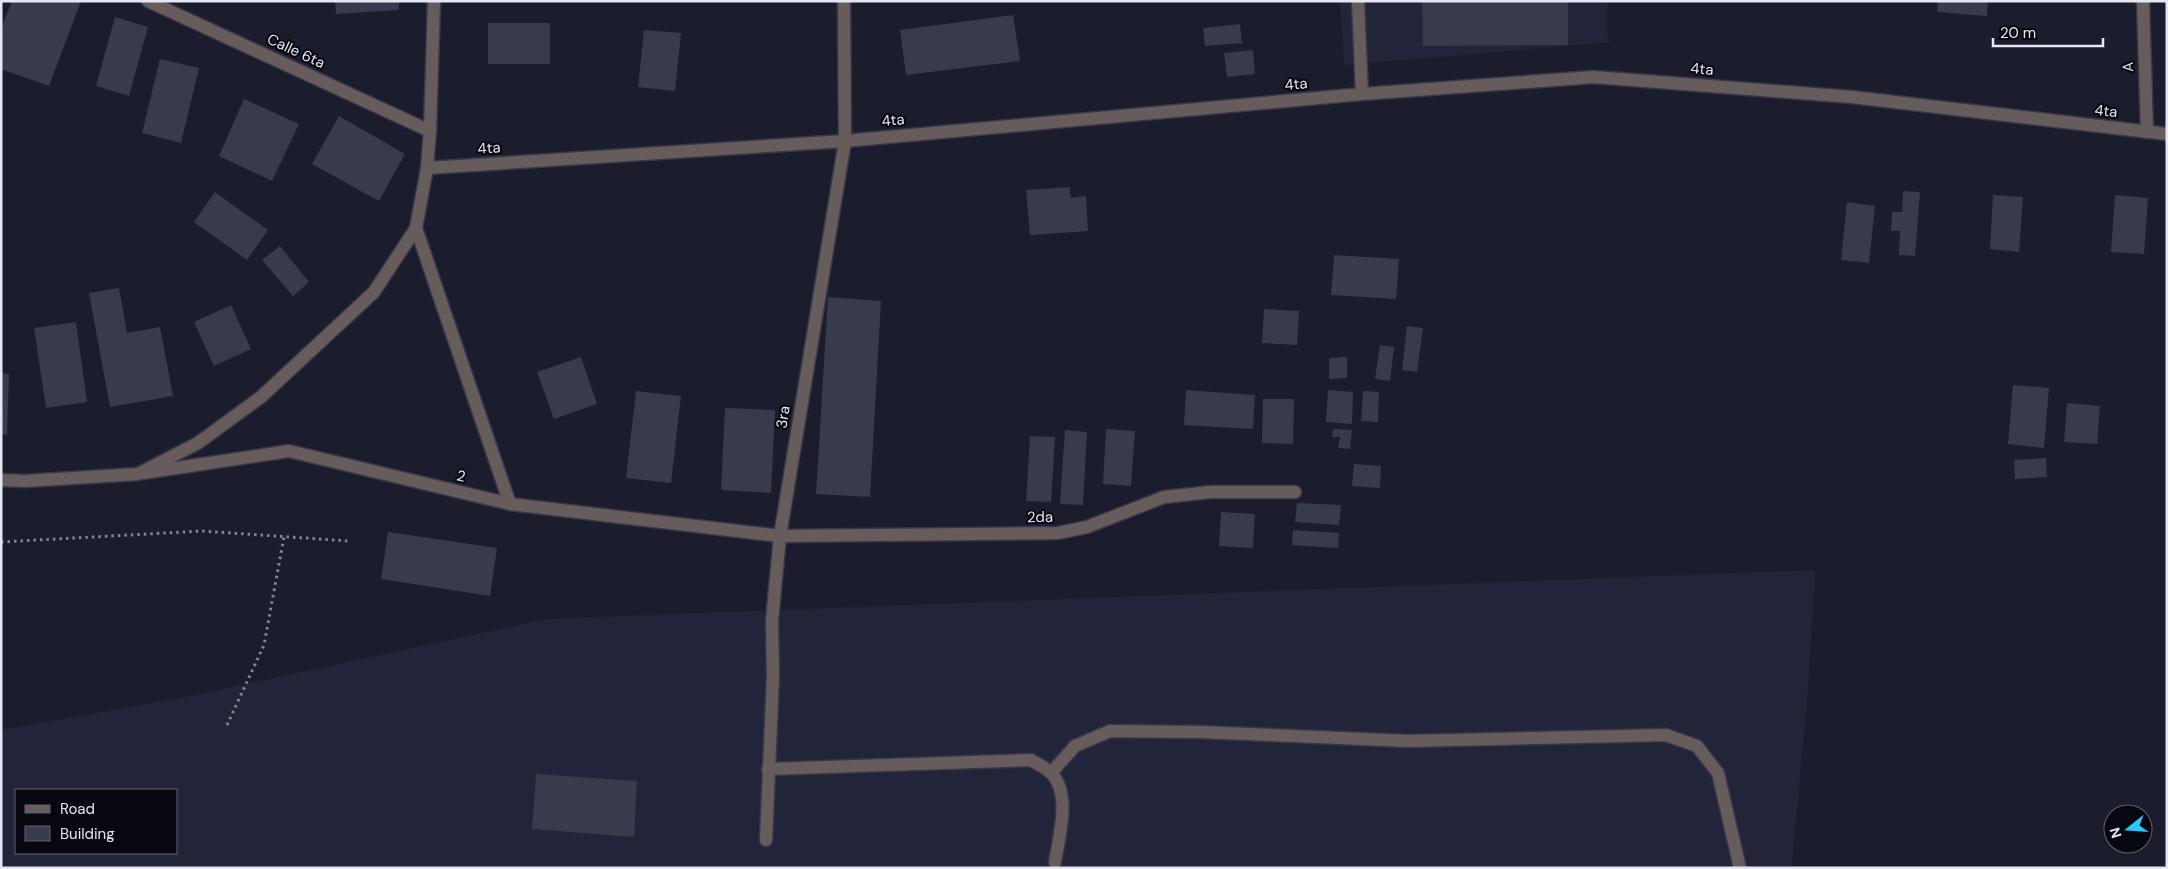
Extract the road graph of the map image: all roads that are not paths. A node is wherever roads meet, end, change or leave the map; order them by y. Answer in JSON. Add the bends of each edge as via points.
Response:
{"nodes":[{"id":1,"x":148,"y":1,"type":"edge"},
{"id":2,"x":434,"y":1,"type":"edge"},
{"id":3,"x":844,"y":1,"type":"edge"},
{"id":4,"x":1358,"y":1,"type":"edge"},
{"id":5,"x":2143,"y":1,"type":"edge"},
{"id":6,"x":1362,"y":94,"type":"junction"},
{"id":7,"x":430,"y":131,"type":"junction"},
{"id":8,"x":2147,"y":132,"type":"junction"},
{"id":9,"x":2167,"y":134,"type":"edge"},
{"id":10,"x":844,"y":141,"type":"junction"},
{"id":11,"x":427,"y":168,"type":"junction"},
{"id":12,"x":416,"y":228,"type":"junction"},
{"id":13,"x":138,"y":474,"type":"junction"},
{"id":14,"x":1,"y":480,"type":"edge"},
{"id":15,"x":1295,"y":492,"type":"dead end"},
{"id":16,"x":510,"y":504,"type":"junction"},
{"id":17,"x":780,"y":536,"type":"junction"},
{"id":18,"x":768,"y":769,"type":"junction"},
{"id":19,"x":1051,"y":773,"type":"junction"},
{"id":20,"x":766,"y":840,"type":"dead end"},
{"id":21,"x":1055,"y":862,"type":"dead end"},
{"id":22,"x":1740,"y":868,"type":"edge"}],
"edges":[{"from":1,"to":7,"type":"street","name":"Calle 6ta"},
{"from":2,"to":7,"type":"street"},
{"from":3,"to":10,"type":"street","name":"3ra"},
{"from":4,"to":6,"type":"street"},
{"from":5,"to":8,"type":"street","name":"A"},
{"from":6,"to":8,"type":"street","name":"4ta","via":[[1594,77],[1852,97]]},
{"from":6,"to":10,"type":"street","name":"4ta"},
{"from":7,"to":11,"type":"street"},
{"from":8,"to":9,"type":"street","name":"4ta"},
{"from":10,"to":11,"type":"street","name":"4ta"},
{"from":10,"to":17,"type":"street","name":"3ra"},
{"from":11,"to":12,"type":"street"},
{"from":12,"to":13,"type":"street","via":[[374,292],[261,397],[198,443]]},
{"from":12,"to":16,"type":"street"},
{"from":13,"to":14,"type":"street","name":"2"},
{"from":13,"to":16,"type":"street","name":"2","via":[[289,451]]},
{"from":15,"to":17,"type":"street","name":"2da","via":[[1211,492],[1164,496],[1087,527],[1058,533]]},
{"from":16,"to":17,"type":"street","name":"2"},
{"from":17,"to":18,"type":"street","name":"3ra","via":[[772,621]]},
{"from":18,"to":19,"type":"street","via":[[1031,760]]},
{"from":18,"to":20,"type":"street","name":"3ra"},
{"from":19,"to":21,"type":"street","via":[[1060,789],[1063,811]]},
{"from":19,"to":22,"type":"street","via":[[1076,746],[1110,731],[1409,741],[1666,735],[1697,746],[1718,773]]}]}
